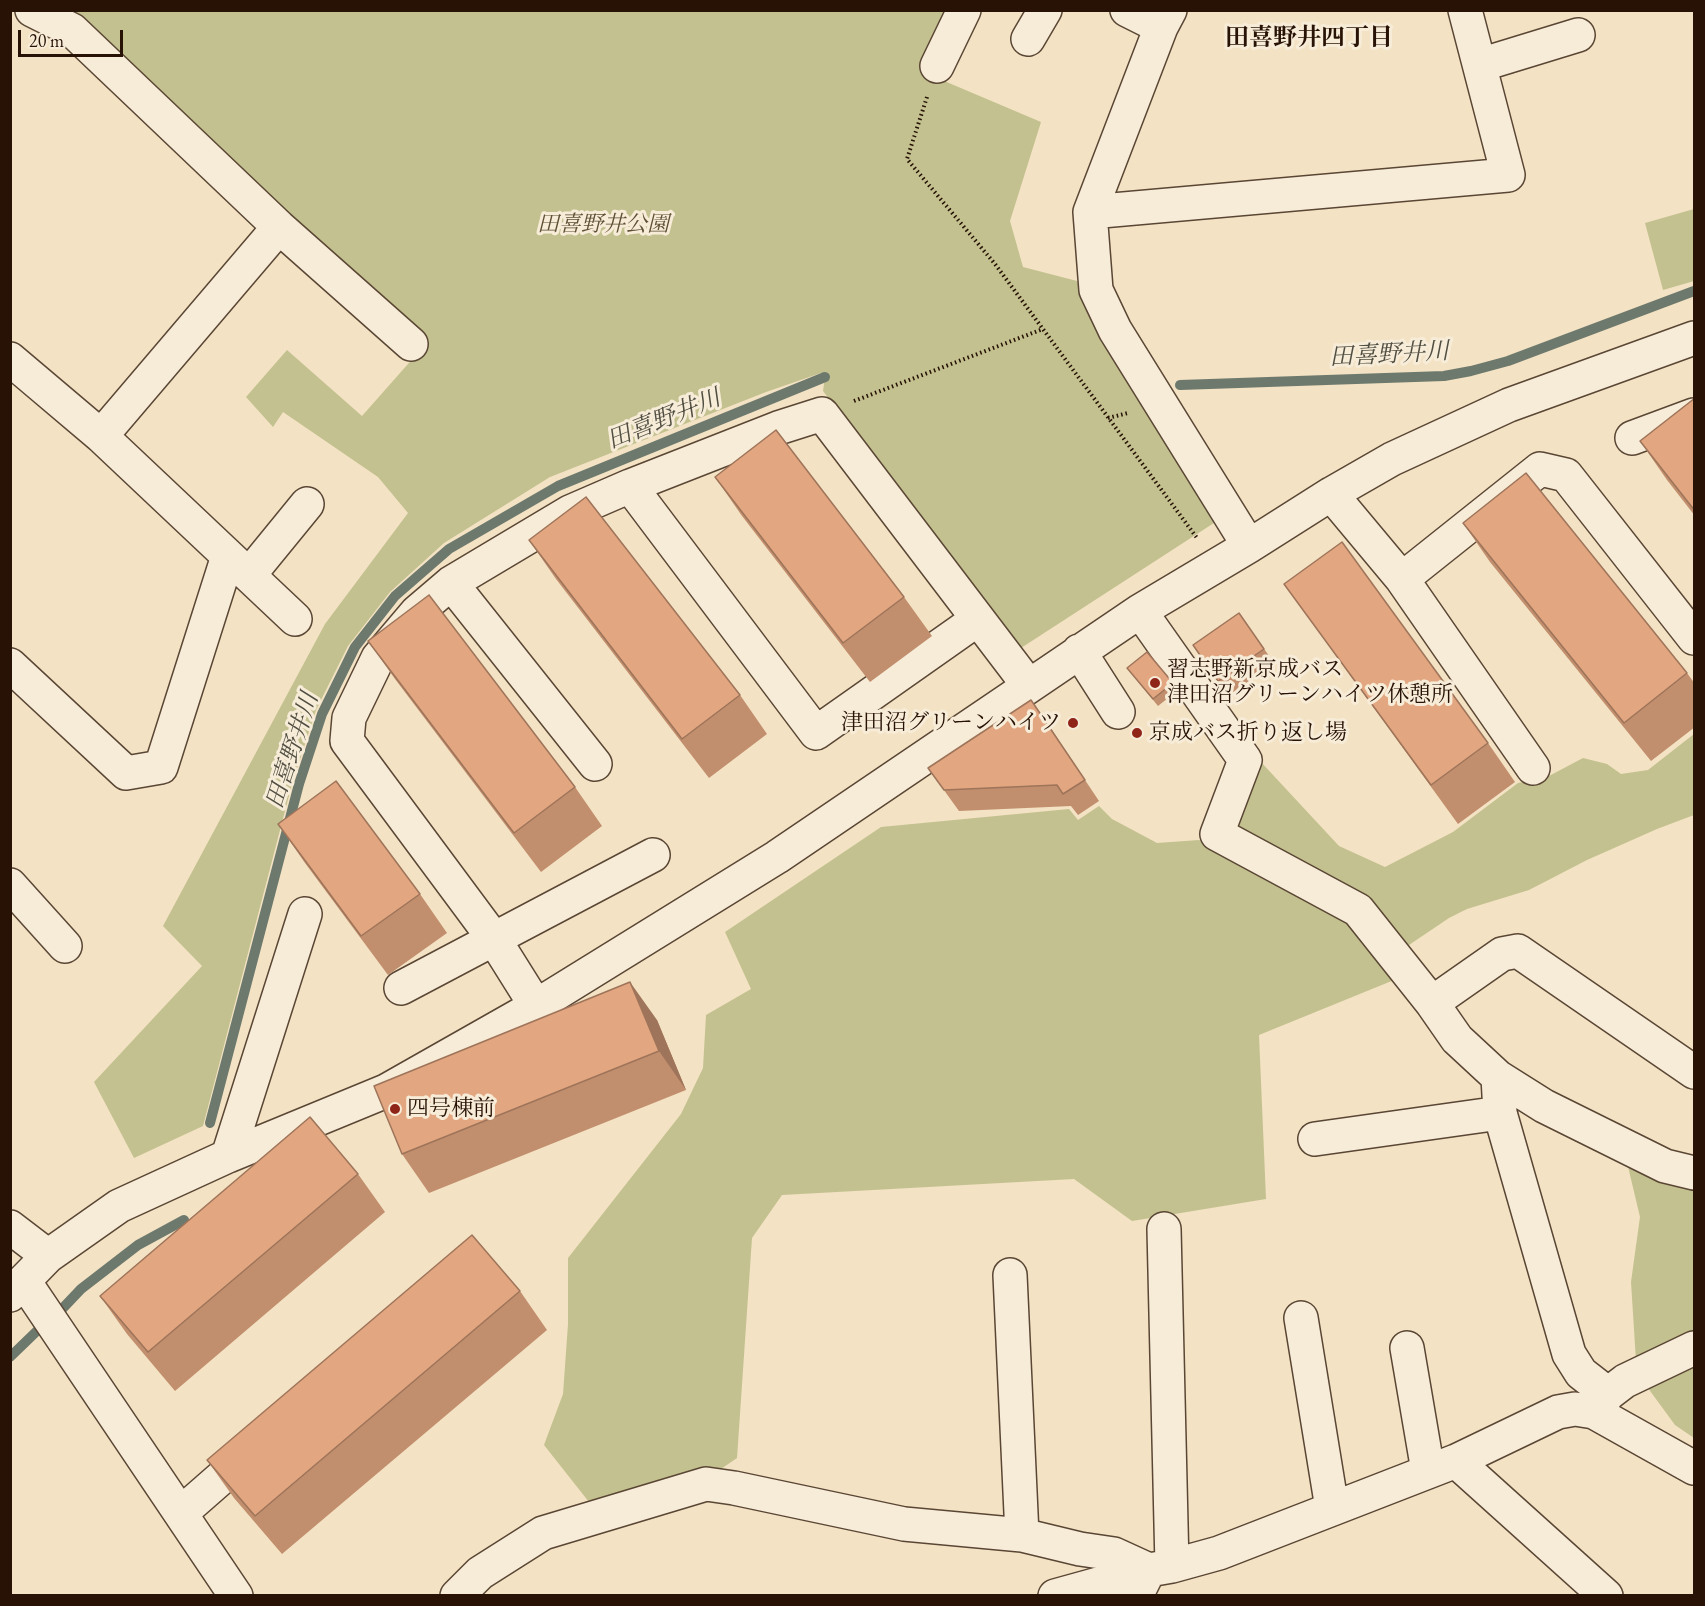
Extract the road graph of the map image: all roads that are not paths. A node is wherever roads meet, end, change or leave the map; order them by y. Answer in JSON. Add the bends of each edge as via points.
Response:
{"nodes":[{"id":1,"x":32,"y":10,"type":"edge"},
{"id":2,"x":964,"y":10,"type":"edge"},
{"id":3,"x":1045,"y":10,"type":"edge"},
{"id":4,"x":1126,"y":10,"type":"edge"},
{"id":5,"x":1465,"y":10,"type":"edge"},
{"id":6,"x":1166,"y":19,"type":"edge"},
{"id":7,"x":1578,"y":35,"type":"dead end"},
{"id":8,"x":1028,"y":39,"type":"dead end"},
{"id":9,"x":1480,"y":65,"type":"junction"},
{"id":10,"x":937,"y":66,"type":"road end"},
{"id":11,"x":1090,"y":212,"type":"junction"},
{"id":12,"x":279,"y":228,"type":"junction"},
{"id":13,"x":1695,"y":338,"type":"edge"},
{"id":14,"x":411,"y":344,"type":"dead end"},
{"id":15,"x":10,"y":359,"type":"edge"},
{"id":16,"x":1695,"y":414,"type":"edge"},
{"id":17,"x":101,"y":436,"type":"junction"},
{"id":18,"x":1632,"y":438,"type":"dead end"},
{"id":19,"x":630,"y":486,"type":"junction"},
{"id":20,"x":1331,"y":494,"type":"junction"},
{"id":21,"x":307,"y":504,"type":"dead end"},
{"id":22,"x":1250,"y":546,"type":"junction"},
{"id":23,"x":239,"y":566,"type":"junction"},
{"id":24,"x":1402,"y":579,"type":"junction"},
{"id":25,"x":451,"y":583,"type":"junction"},
{"id":26,"x":1140,"y":611,"type":"junction"},
{"id":27,"x":295,"y":619,"type":"dead end"},
{"id":28,"x":978,"y":619,"type":"junction"},
{"id":29,"x":1695,"y":638,"type":"edge"},
{"id":30,"x":1079,"y":651,"type":"junction"},
{"id":31,"x":10,"y":665,"type":"edge"},
{"id":32,"x":1029,"y":686,"type":"junction"},
{"id":33,"x":1118,"y":712,"type":"dead end"},
{"id":34,"x":595,"y":764,"type":"dead end"},
{"id":35,"x":1533,"y":768,"type":"dead end"},
{"id":36,"x":653,"y":855,"type":"dead end"},
{"id":37,"x":10,"y":885,"type":"edge"},
{"id":38,"x":305,"y":914,"type":"dead end"},
{"id":39,"x":494,"y":939,"type":"junction"},
{"id":40,"x":65,"y":946,"type":"dead end"},
{"id":41,"x":401,"y":988,"type":"dead end"},
{"id":42,"x":1432,"y":1003,"type":"junction"},
{"id":43,"x":536,"y":1006,"type":"junction"},
{"id":44,"x":1695,"y":1072,"type":"edge"},
{"id":45,"x":1498,"y":1077,"type":"junction"},
{"id":46,"x":1500,"y":1113,"type":"junction"},
{"id":47,"x":1315,"y":1139,"type":"dead end"},
{"id":48,"x":228,"y":1156,"type":"junction"},
{"id":49,"x":1695,"y":1173,"type":"edge"},
{"id":50,"x":10,"y":1227,"type":"edge"},
{"id":51,"x":1164,"y":1229,"type":"dead end"},
{"id":52,"x":48,"y":1256,"type":"junction"},
{"id":53,"x":1010,"y":1275,"type":"dead end"},
{"id":54,"x":17,"y":1288,"type":"edge"},
{"id":55,"x":1301,"y":1318,"type":"dead end"},
{"id":56,"x":1407,"y":1348,"type":"dead end"},
{"id":57,"x":1695,"y":1348,"type":"edge"},
{"id":58,"x":1601,"y":1403,"type":"junction"},
{"id":59,"x":279,"y":1427,"type":"edge"},
{"id":60,"x":1442,"y":1466,"type":"junction"},
{"id":61,"x":1695,"y":1468,"type":"edge"},
{"id":62,"x":1332,"y":1508,"type":"junction"},
{"id":63,"x":181,"y":1513,"type":"junction"},
{"id":64,"x":1023,"y":1535,"type":"junction"},
{"id":65,"x":1152,"y":1577,"type":"edge"},
{"id":66,"x":236,"y":1596,"type":"edge"},
{"id":67,"x":457,"y":1596,"type":"edge"},
{"id":68,"x":1055,"y":1596,"type":"edge"},
{"id":69,"x":1606,"y":1596,"type":"edge"}],
"edges":[{"from":1,"to":12,"type":"street","via":[[72,30]]},
{"from":2,"to":10,"type":"street"},
{"from":3,"to":8,"type":"street"},
{"from":4,"to":6,"type":"street"},
{"from":5,"to":9,"type":"street"},
{"from":6,"to":11,"type":"street"},
{"from":7,"to":9,"type":"street"},
{"from":9,"to":11,"type":"street","via":[[1508,175]]},
{"from":11,"to":22,"type":"street","via":[[1096,290],[1110,320]]},
{"from":12,"to":14,"type":"street"},
{"from":12,"to":17,"type":"street"},
{"from":13,"to":20,"type":"street","via":[[1509,405],[1392,459]]},
{"from":15,"to":17,"type":"street"},
{"from":16,"to":18,"type":"street"},
{"from":17,"to":23,"type":"street"},
{"from":19,"to":25,"type":"street","via":[[570,512]]},
{"from":19,"to":28,"type":"street","via":[[822,414]]},
{"from":19,"to":28,"type":"street","via":[[816,734]]},
{"from":20,"to":22,"type":"street"},
{"from":20,"to":24,"type":"street"},
{"from":21,"to":23,"type":"street"},
{"from":22,"to":26,"type":"street"},
{"from":23,"to":27,"type":"street"},
{"from":23,"to":31,"type":"street","via":[[161,767],[126,773]]},
{"from":24,"to":29,"type":"street","via":[[1540,469],[1566,475]]},
{"from":24,"to":35,"type":"street"},
{"from":25,"to":34,"type":"street"},
{"from":25,"to":39,"type":"street","via":[[417,612],[378,658],[349,718],[346,741]]},
{"from":26,"to":30,"type":"street"},
{"from":26,"to":42,"type":"street","via":[[1245,760],[1217,834],[1358,910]]},
{"from":28,"to":32,"type":"street"},
{"from":30,"to":32,"type":"street"},
{"from":30,"to":33,"type":"street"},
{"from":32,"to":43,"type":"street","via":[[777,857]]},
{"from":36,"to":39,"type":"street"},
{"from":37,"to":40,"type":"street"},
{"from":38,"to":48,"type":"street"},
{"from":39,"to":41,"type":"street"},
{"from":39,"to":43,"type":"street"},
{"from":42,"to":44,"type":"street","via":[[1502,954],[1518,951]]},
{"from":42,"to":45,"type":"street","via":[[1457,1039]]},
{"from":43,"to":48,"type":"street","via":[[386,1091]]},
{"from":45,"to":46,"type":"street"},
{"from":45,"to":49,"type":"street","via":[[1544,1106],[1665,1166]]},
{"from":46,"to":47,"type":"street"},
{"from":46,"to":58,"type":"street","via":[[1569,1354]]},
{"from":48,"to":52,"type":"street","via":[[119,1206]]},
{"from":50,"to":52,"type":"street"},
{"from":51,"to":65,"type":"street"},
{"from":52,"to":54,"type":"street"},
{"from":53,"to":64,"type":"street"},
{"from":54,"to":63,"type":"street"},
{"from":55,"to":62,"type":"street"},
{"from":56,"to":60,"type":"street"},
{"from":57,"to":58,"type":"street","via":[[1625,1381]]},
{"from":58,"to":60,"type":"street","via":[[1558,1412]]},
{"from":58,"to":61,"type":"street"},
{"from":59,"to":63,"type":"street"},
{"from":60,"to":62,"type":"street"},
{"from":60,"to":69,"type":"street"},
{"from":62,"to":65,"type":"street"},
{"from":63,"to":66,"type":"street"},
{"from":64,"to":65,"type":"street","via":[[1114,1554]]},
{"from":64,"to":67,"type":"street","via":[[904,1524],[706,1484],[543,1533],[480,1573]]},
{"from":65,"to":68,"type":"street"}]}
